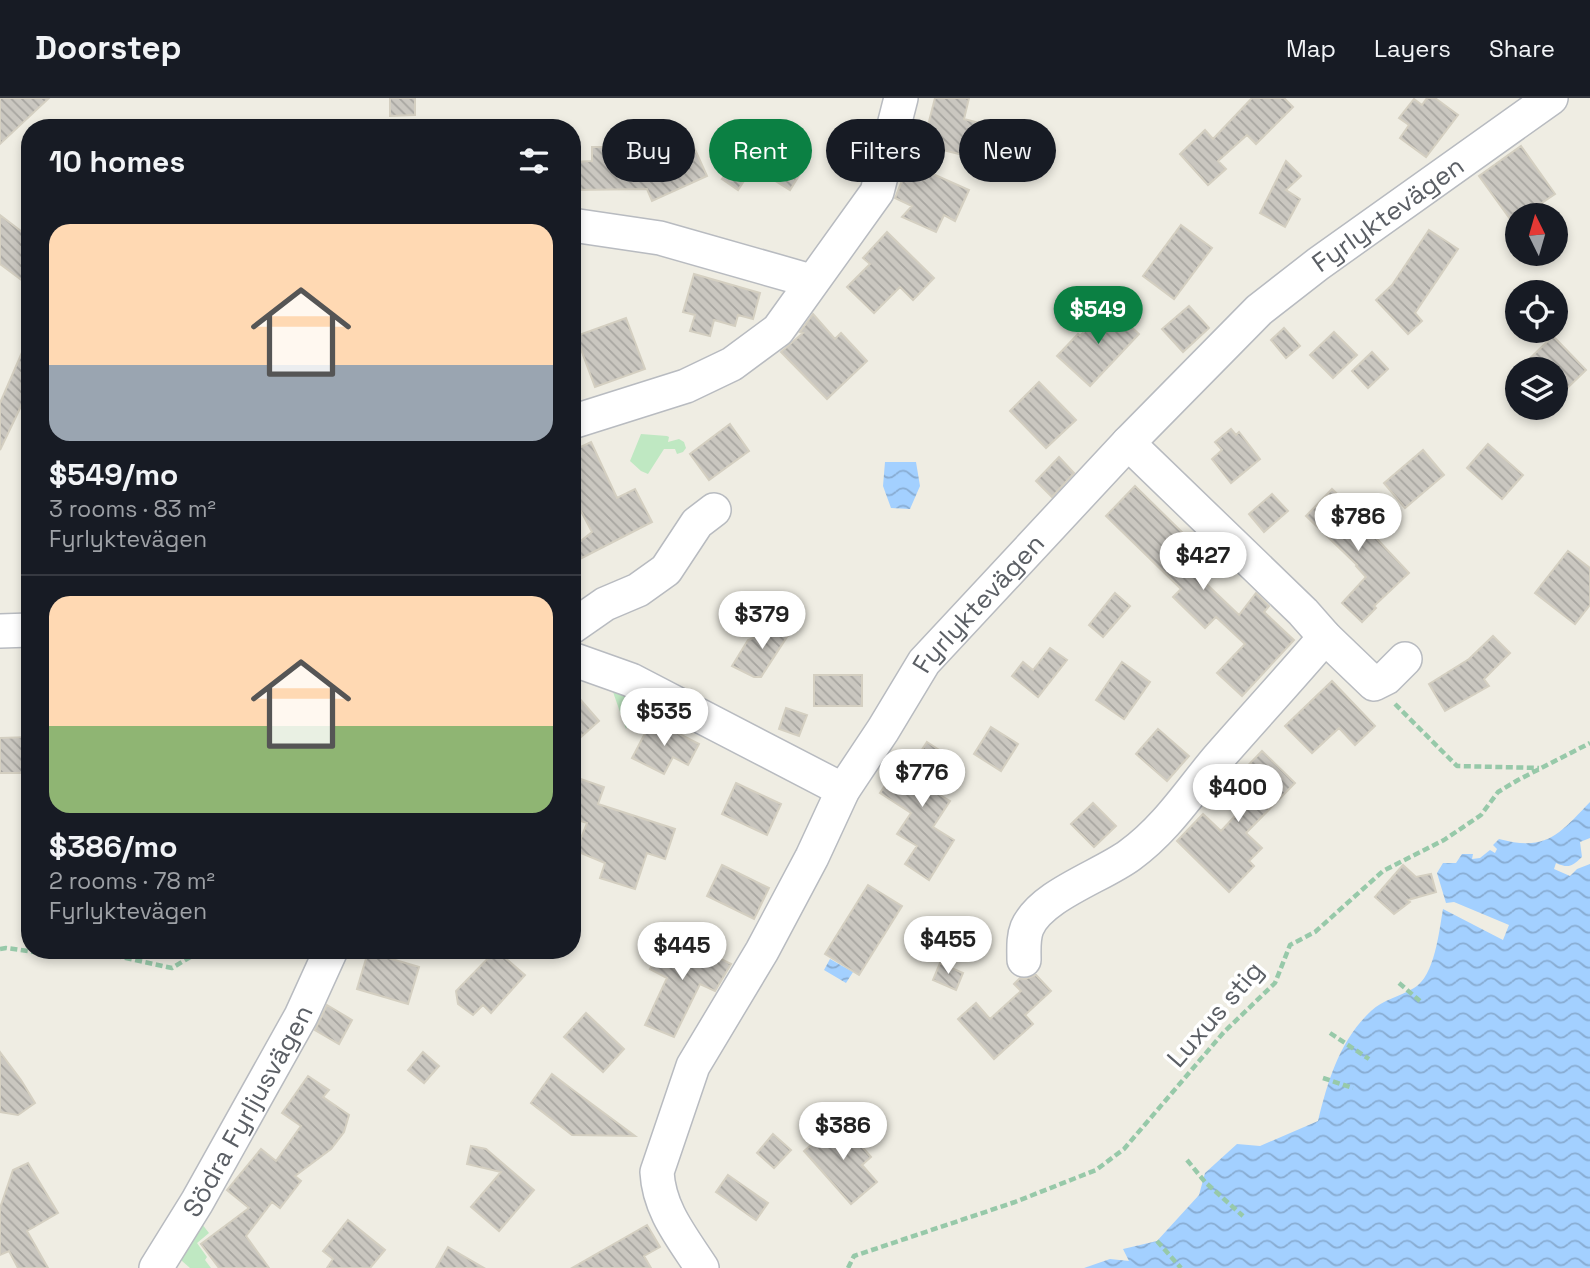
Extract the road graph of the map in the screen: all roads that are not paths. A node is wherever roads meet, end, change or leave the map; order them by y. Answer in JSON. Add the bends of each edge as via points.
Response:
{"nodes":[{"id":1,"x":901,"y":98,"type":"edge"},
{"id":2,"x":1551,"y":98,"type":"edge"},
{"id":3,"x":581,"y":226,"type":"edge"},
{"id":4,"x":811,"y":281,"type":"junction"},
{"id":5,"x":581,"y":419,"type":"edge"},
{"id":6,"x":1128,"y":443,"type":"junction"},
{"id":7,"x":714,"y":510,"type":"dead end"},
{"id":8,"x":581,"y":621,"type":"edge"},
{"id":9,"x":21,"y":630,"type":"edge"},
{"id":10,"x":0,"y":631,"type":"edge"},
{"id":11,"x":1325,"y":638,"type":"junction"},
{"id":12,"x":1405,"y":659,"type":"dead end"},
{"id":13,"x":581,"y":662,"type":"edge"},
{"id":14,"x":843,"y":790,"type":"junction"},
{"id":15,"x":327,"y":959,"type":"edge"},
{"id":16,"x":1024,"y":960,"type":"dead end"},
{"id":17,"x":156,"y":1268,"type":"edge"},
{"id":18,"x":702,"y":1268,"type":"edge"}],
"edges":[{"from":1,"to":4,"type":"street","via":[[877,192]]},
{"from":2,"to":6,"type":"street","name":"Fyrlyktevägen","via":[[1259,310]]},
{"from":3,"to":4,"type":"street","via":[[660,238]]},
{"from":4,"to":5,"type":"street","via":[[778,330],[732,364],[686,386]]},
{"from":6,"to":11,"type":"street"},
{"from":6,"to":14,"type":"street","name":"Fyrlyktevägen","via":[[924,662]]},
{"from":7,"to":8,"type":"street","via":[[697,523],[666,570]]},
{"from":9,"to":10,"type":"street"},
{"from":11,"to":12,"type":"street","via":[[1374,684]]},
{"from":11,"to":16,"type":"street","via":[[1165,825],[1129,856],[1067,890],[1038,913],[1028,927]]},
{"from":13,"to":14,"type":"street","via":[[631,680]]},
{"from":14,"to":18,"type":"street","name":"Fyrlyktevägen","via":[[768,940],[693,1066],[657,1172],[664,1209]]},
{"from":15,"to":17,"type":"street","name":"Södra Fyrljusvägen","via":[[301,1016]]}]}
